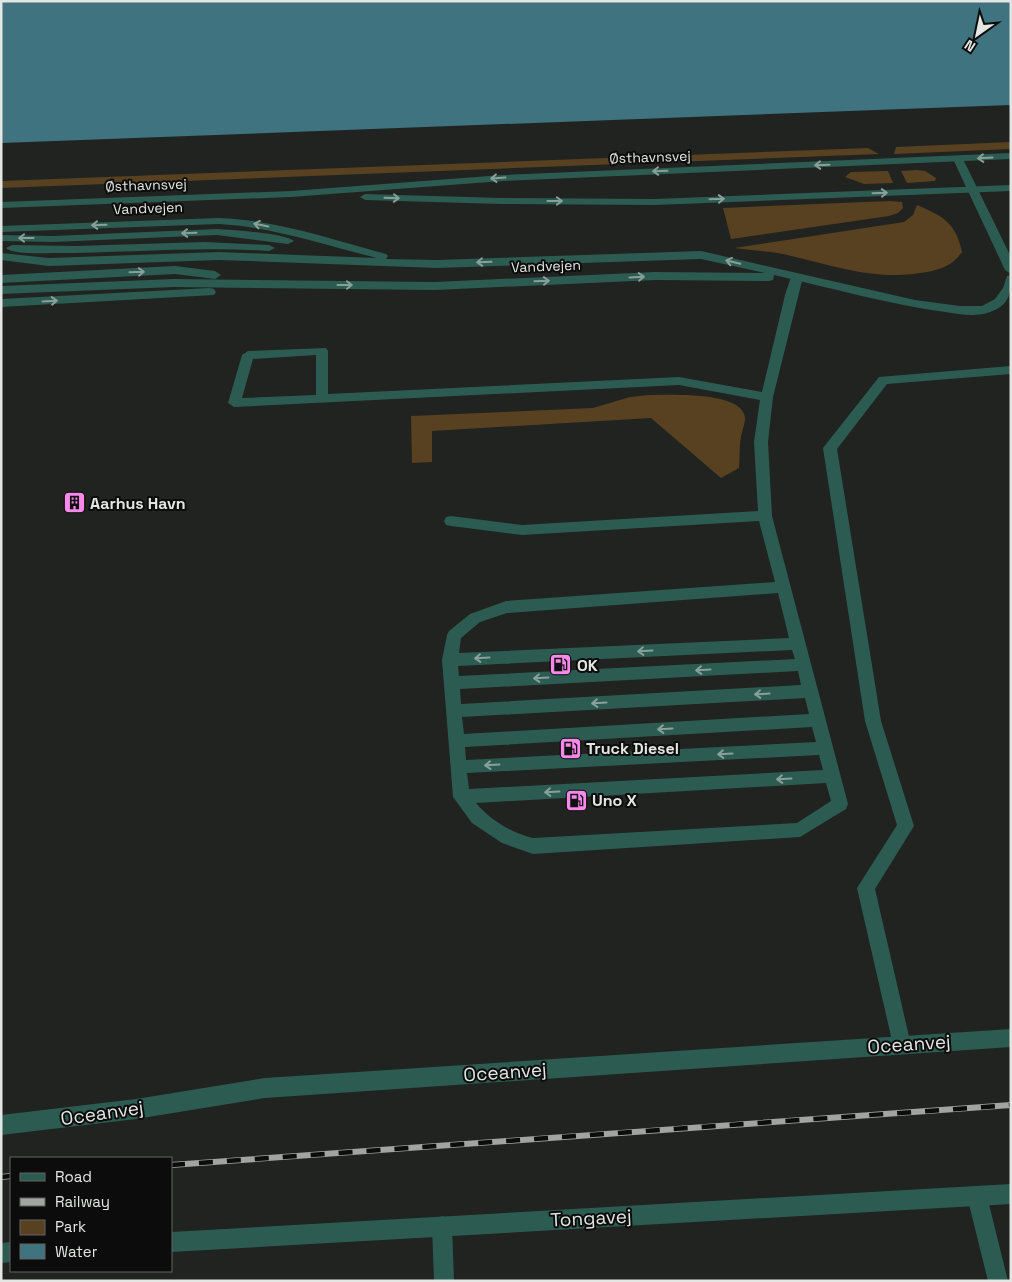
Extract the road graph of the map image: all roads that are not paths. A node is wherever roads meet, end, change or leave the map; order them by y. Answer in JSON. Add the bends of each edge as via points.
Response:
{"nodes":[{"id":1,"x":1011,"y":156,"type":"edge"},
{"id":2,"x":958,"y":159,"type":"junction"},
{"id":3,"x":1011,"y":188,"type":"edge"},
{"id":4,"x":973,"y":190,"type":"junction"},
{"id":5,"x":291,"y":194,"type":"junction"},
{"id":6,"x":1,"y":205,"type":"edge"},
{"id":7,"x":1,"y":229,"type":"edge"},
{"id":8,"x":1,"y":238,"type":"edge"},
{"id":9,"x":1,"y":247,"type":"edge"},
{"id":10,"x":1,"y":256,"type":"edge"},
{"id":11,"x":410,"y":263,"type":"junction"},
{"id":12,"x":1011,"y":270,"type":"edge"},
{"id":13,"x":798,"y":277,"type":"junction"},
{"id":14,"x":1,"y":278,"type":"edge"},
{"id":15,"x":1011,"y":279,"type":"edge"},
{"id":16,"x":296,"y":285,"type":"junction"},
{"id":17,"x":1,"y":290,"type":"edge"},
{"id":18,"x":1,"y":303,"type":"edge"},
{"id":19,"x":1011,"y":370,"type":"edge"},
{"id":20,"x":767,"y":397,"type":"junction"},
{"id":21,"x":322,"y":399,"type":"junction"},
{"id":22,"x":765,"y":516,"type":"junction"},
{"id":23,"x":451,"y":522,"type":"dead end"},
{"id":24,"x":784,"y":587,"type":"junction"},
{"id":25,"x":798,"y":644,"type":"junction"},
{"id":26,"x":450,"y":660,"type":"junction"},
{"id":27,"x":804,"y":665,"type":"junction"},
{"id":28,"x":452,"y":683,"type":"junction"},
{"id":29,"x":810,"y":691,"type":"junction"},
{"id":30,"x":454,"y":711,"type":"junction"},
{"id":31,"x":818,"y":720,"type":"junction"},
{"id":32,"x":456,"y":741,"type":"junction"},
{"id":33,"x":826,"y":748,"type":"junction"},
{"id":34,"x":458,"y":767,"type":"junction"},
{"id":35,"x":833,"y":776,"type":"junction"},
{"id":36,"x":461,"y":797,"type":"junction"},
{"id":37,"x":1011,"y":1038,"type":"edge"},
{"id":38,"x":902,"y":1045,"type":"junction"},
{"id":39,"x":1,"y":1125,"type":"edge"},
{"id":40,"x":1011,"y":1194,"type":"edge"},
{"id":41,"x":977,"y":1196,"type":"junction"},
{"id":42,"x":442,"y":1226,"type":"junction"},
{"id":43,"x":172,"y":1242,"type":"edge"},
{"id":44,"x":444,"y":1281,"type":"edge"},
{"id":45,"x":998,"y":1281,"type":"edge"}],
"edges":[{"from":1,"to":2,"type":"street","name":"Østhavnsvej","one_way":true},
{"from":2,"to":4,"type":"street"},
{"from":2,"to":5,"type":"street","name":"Østhavnsvej","one_way":true,"via":[[503,178]]},
{"from":3,"to":4,"type":"street","name":"Østhavnsvej"},
{"from":5,"to":4,"type":"street","name":"Østhavnsvej","one_way":true,"via":[[501,202],[655,202]]},
{"from":4,"to":12,"type":"street"},
{"from":5,"to":6,"type":"street","name":"Østhavnsvej"},
{"from":11,"to":7,"type":"street","name":"Vandvejen","one_way":true,"via":[[243,222]]},
{"from":11,"to":8,"type":"street","name":"Vandvejen","one_way":true,"via":[[237,233]]},
{"from":9,"to":11,"type":"street","name":"Vandvejen","via":[[49,251],[231,244]]},
{"from":10,"to":11,"type":"street","name":"Vandvejen","via":[[49,262],[219,256]]},
{"from":13,"to":11,"type":"street","name":"Vandvejen","one_way":true,"via":[[701,255]]},
{"from":13,"to":15,"type":"street","name":"Vandvejen","via":[[915,304],[960,310],[984,310],[999,302]]},
{"from":16,"to":13,"type":"street","name":"Vandvejen","one_way":true,"via":[[435,286],[655,276]]},
{"from":13,"to":20,"type":"street"},
{"from":14,"to":16,"type":"street","name":"Vandvejen","one_way":true,"via":[[175,270]]},
{"from":16,"to":17,"type":"street","name":"Vandvejen","via":[[174,283]]},
{"from":18,"to":16,"type":"street","name":"Vandvejen","one_way":true,"via":[[171,296]]},
{"from":19,"to":38,"type":"street","via":[[883,380],[830,448],[873,720],[906,826],[866,888]]},
{"from":20,"to":21,"type":"street","via":[[678,381]]},
{"from":20,"to":22,"type":"street","via":[[761,442]]},
{"from":21,"to":21,"type":"street","via":[[270,402],[234,404],[248,355],[322,351]]},
{"from":22,"to":23,"type":"street","via":[[522,530]]},
{"from":22,"to":24,"type":"street"},
{"from":24,"to":25,"type":"street"},
{"from":24,"to":26,"type":"street","via":[[506,607],[475,618],[454,635]]},
{"from":25,"to":26,"type":"street","one_way":true},
{"from":25,"to":27,"type":"street"},
{"from":26,"to":28,"type":"street"},
{"from":27,"to":28,"type":"street","one_way":true},
{"from":27,"to":29,"type":"street"},
{"from":28,"to":30,"type":"street"},
{"from":29,"to":30,"type":"street","one_way":true},
{"from":29,"to":31,"type":"street"},
{"from":30,"to":32,"type":"street"},
{"from":31,"to":32,"type":"street","one_way":true},
{"from":31,"to":33,"type":"street"},
{"from":32,"to":34,"type":"street"},
{"from":33,"to":34,"type":"street","one_way":true},
{"from":33,"to":35,"type":"street"},
{"from":34,"to":36,"type":"street"},
{"from":35,"to":36,"type":"street","one_way":true},
{"from":35,"to":36,"type":"street","via":[[840,804],[800,830],[533,846],[500,833],[478,818]]},
{"from":37,"to":38,"type":"street","name":"Oceanvej"},
{"from":38,"to":39,"type":"street","name":"Oceanvej","via":[[265,1088],[136,1109]]},
{"from":40,"to":41,"type":"street","name":"Tongavej"},
{"from":41,"to":42,"type":"street","name":"Tongavej"},
{"from":41,"to":45,"type":"street"},
{"from":42,"to":43,"type":"street","name":"Tongavej"},
{"from":42,"to":44,"type":"street"}]}
